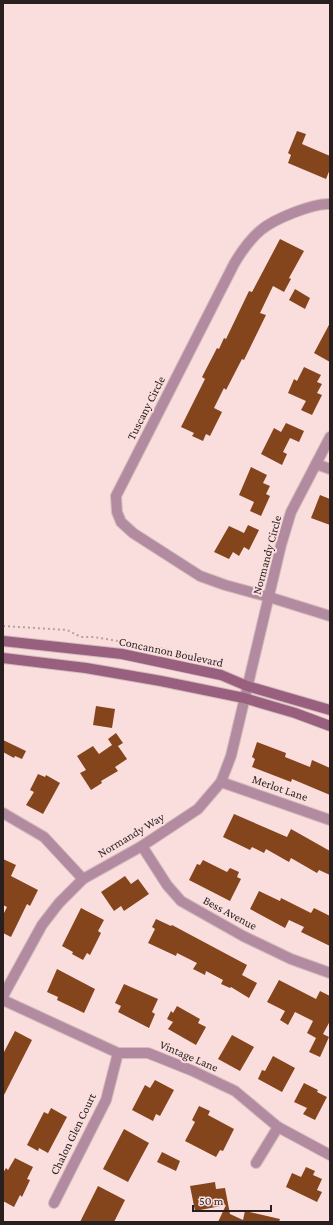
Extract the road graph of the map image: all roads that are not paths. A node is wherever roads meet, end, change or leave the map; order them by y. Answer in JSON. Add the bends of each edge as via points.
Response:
{"nodes":[{"id":1,"x":330,"y":204,"type":"edge"},
{"id":2,"x":330,"y":437,"type":"edge"},
{"id":3,"x":316,"y":464,"type":"junction"},
{"id":4,"x":330,"y":469,"type":"edge"},
{"id":5,"x":269,"y":597,"type":"junction"},
{"id":6,"x":330,"y":616,"type":"edge"},
{"id":7,"x":3,"y":641,"type":"edge"},
{"id":8,"x":3,"y":658,"type":"edge"},
{"id":9,"x":247,"y":686,"type":"junction"},
{"id":10,"x":244,"y":698,"type":"junction"},
{"id":11,"x":330,"y":710,"type":"edge"},
{"id":12,"x":330,"y":726,"type":"edge"},
{"id":13,"x":221,"y":782,"type":"junction"},
{"id":14,"x":3,"y":813,"type":"edge"},
{"id":15,"x":330,"y":820,"type":"edge"},
{"id":16,"x":142,"y":846,"type":"junction"},
{"id":17,"x":83,"y":879,"type":"junction"},
{"id":18,"x":330,"y":973,"type":"edge"},
{"id":19,"x":3,"y":996,"type":"edge"},
{"id":20,"x":3,"y":1000,"type":"edge"},
{"id":21,"x":118,"y":1053,"type":"junction"},
{"id":22,"x":278,"y":1128,"type":"junction"},
{"id":23,"x":330,"y":1155,"type":"edge"},
{"id":24,"x":256,"y":1163,"type":"dead end"},
{"id":25,"x":54,"y":1203,"type":"dead end"}],
"edges":[{"from":1,"to":5,"type":"street","name":"Tuscany Circle","via":[[307,207],[284,217],[262,229],[244,248],[116,496],[117,512],[121,522],[133,533],[200,576]]},
{"from":2,"to":3,"type":"street","name":"Normandy Circle"},
{"from":3,"to":4,"type":"street"},
{"from":3,"to":5,"type":"street","name":"Normandy Circle","via":[[291,512]]},
{"from":5,"to":6,"type":"street","name":"Tuscany Circle"},
{"from":5,"to":9,"type":"street","name":"Normandy Circle"},
{"from":7,"to":9,"type":"main road","name":"Concannon Boulevard","via":[[122,654],[221,675]]},
{"from":8,"to":10,"type":"main road","via":[[86,668]]},
{"from":9,"to":10,"type":"street","name":"Normandy Way"},
{"from":9,"to":11,"type":"main road","name":"Concannon Boulevard"},
{"from":10,"to":12,"type":"main road"},
{"from":10,"to":13,"type":"street","name":"Normandy Way","via":[[231,756]]},
{"from":13,"to":15,"type":"street","name":"Merlot Lane"},
{"from":13,"to":16,"type":"street","name":"Normandy Way","via":[[198,809]]},
{"from":14,"to":17,"type":"street","via":[[44,838]]},
{"from":16,"to":17,"type":"street","name":"Normandy Way"},
{"from":16,"to":18,"type":"street","name":"Bess Avenue","via":[[167,885],[181,901],[243,936],[291,959]]},
{"from":17,"to":19,"type":"street","name":"Normandy Way","via":[[42,925]]},
{"from":20,"to":21,"type":"street","name":"Vintage Lane"},
{"from":21,"to":22,"type":"street","name":"Vintage Lane","via":[[148,1053],[193,1071],[235,1091]]},
{"from":21,"to":25,"type":"street","name":"Chalon Glen Court","via":[[106,1100]]},
{"from":22,"to":23,"type":"street","name":"Vintage Lane"},
{"from":22,"to":24,"type":"street"}]}
